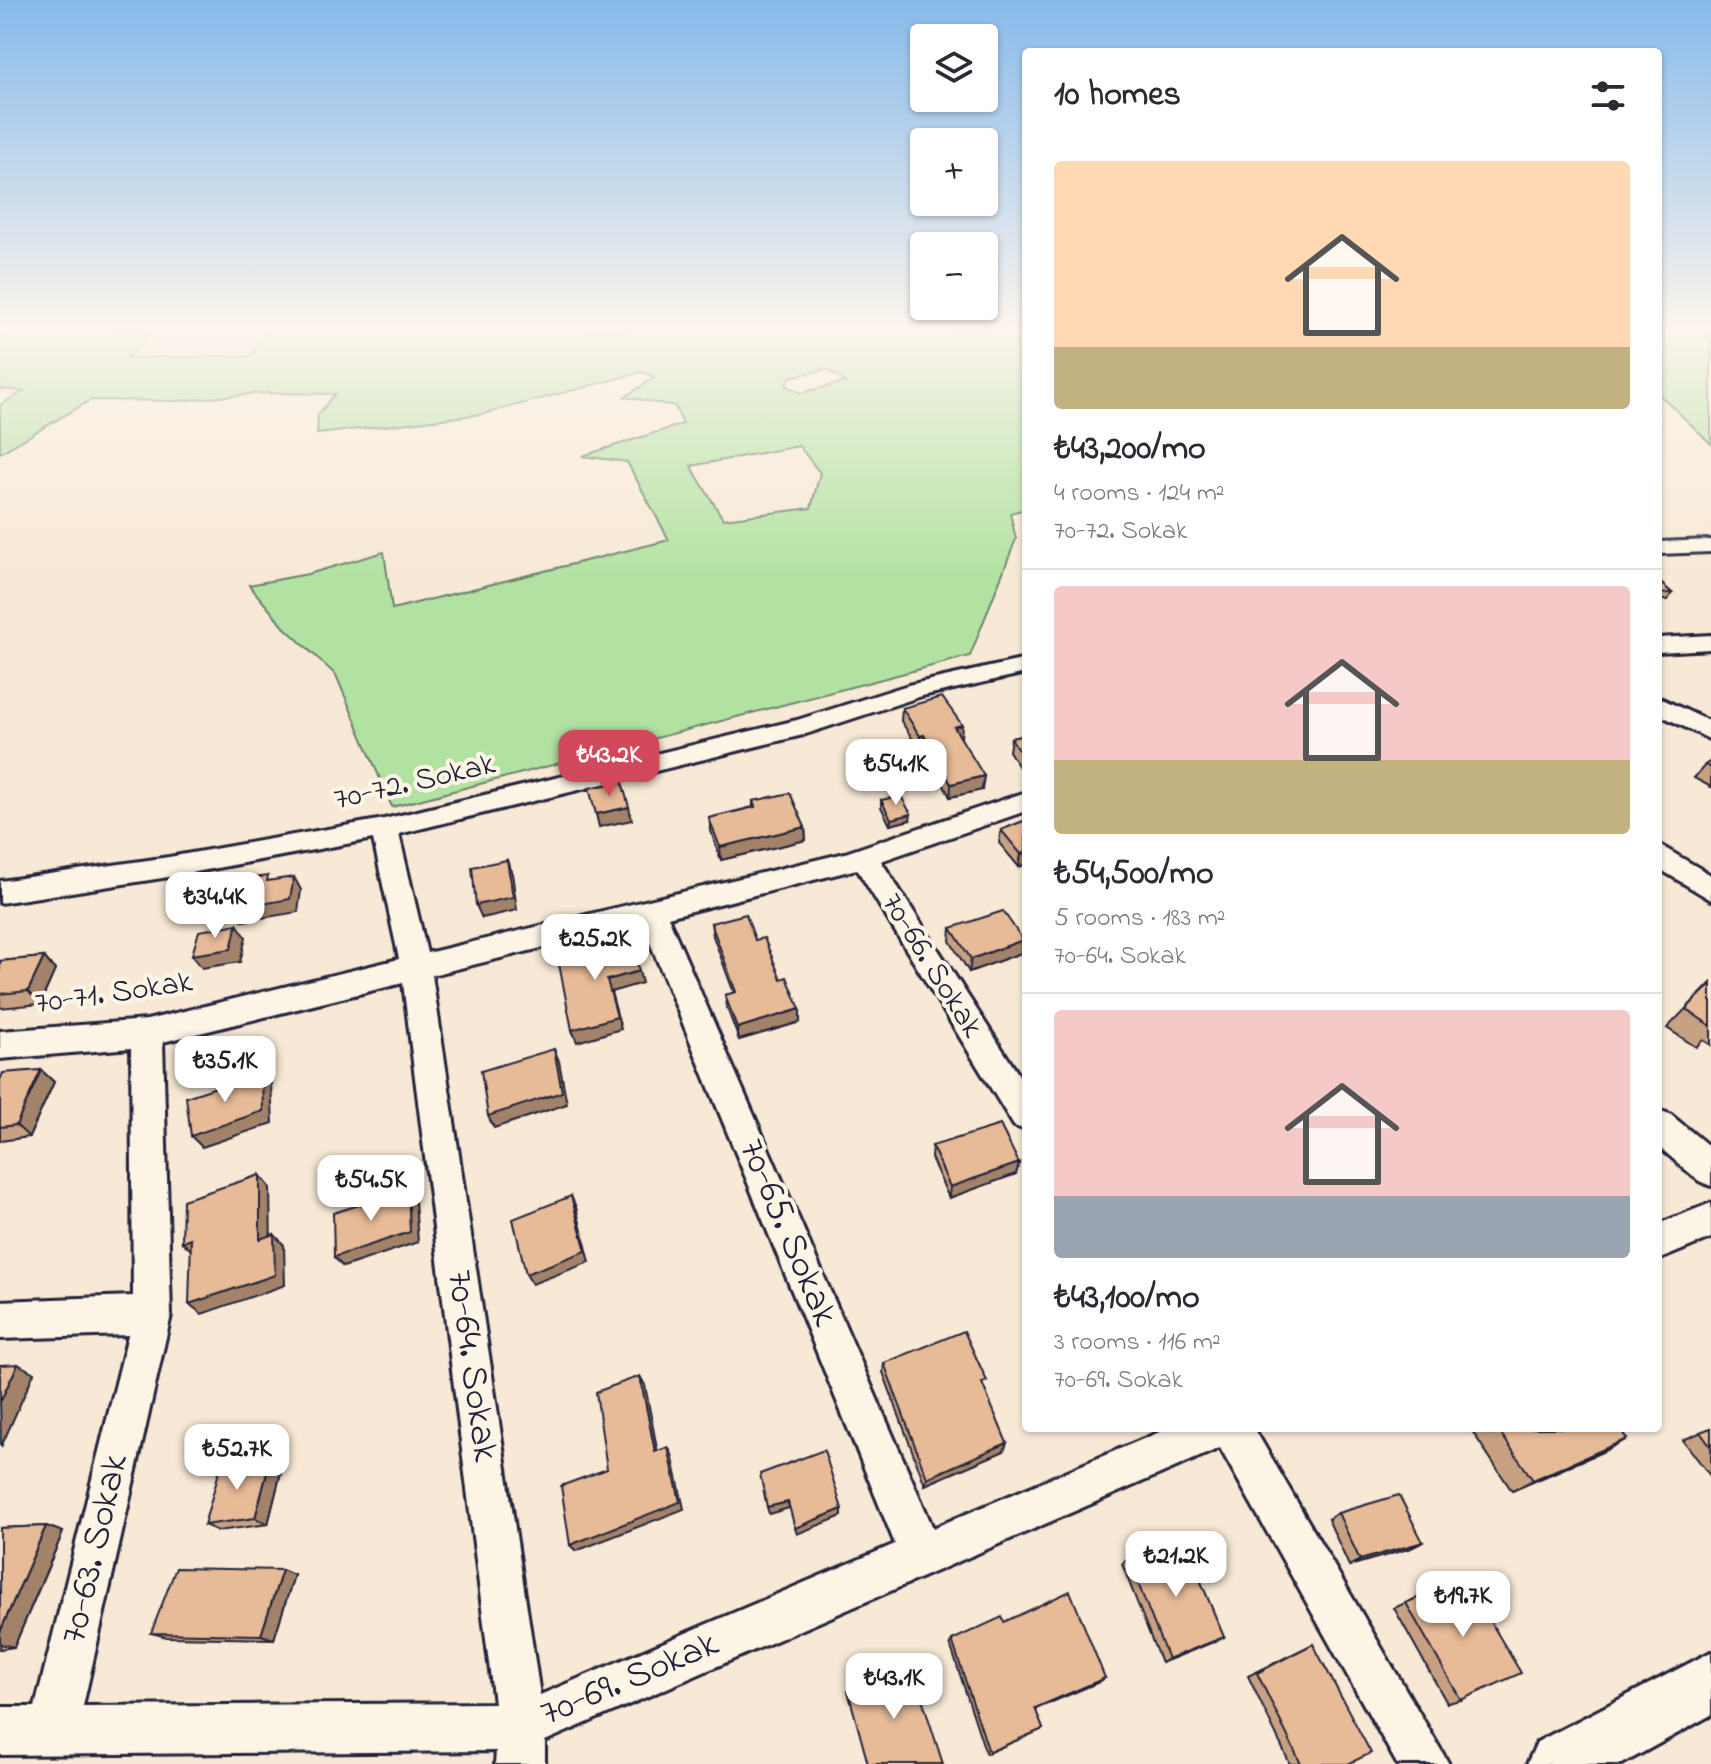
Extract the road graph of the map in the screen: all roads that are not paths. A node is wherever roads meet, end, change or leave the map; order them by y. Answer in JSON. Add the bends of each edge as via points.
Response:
{"nodes":[{"id":1,"x":1711,"y":546,"type":"edge"},
{"id":2,"x":1662,"y":548,"type":"edge"},
{"id":3,"x":1711,"y":642,"type":"edge"},
{"id":4,"x":1662,"y":645,"type":"edge"},
{"id":5,"x":1022,"y":667,"type":"edge"},
{"id":6,"x":1662,"y":706,"type":"edge"},
{"id":7,"x":1711,"y":732,"type":"edge"},
{"id":8,"x":1022,"y":802,"type":"edge"},
{"id":9,"x":384,"y":828,"type":"junction"},
{"id":10,"x":864,"y":857,"type":"junction"},
{"id":11,"x":1662,"y":857,"type":"edge"},
{"id":12,"x":1711,"y":889,"type":"edge"},
{"id":13,"x":0,"y":892,"type":"edge"},
{"id":14,"x":651,"y":911,"type":"junction"},
{"id":15,"x":416,"y":968,"type":"junction"},
{"id":16,"x":147,"y":1033,"type":"junction"},
{"id":17,"x":0,"y":1045,"type":"edge"},
{"id":18,"x":1022,"y":1109,"type":"edge"},
{"id":19,"x":1662,"y":1128,"type":"edge"},
{"id":20,"x":1711,"y":1170,"type":"edge"},
{"id":21,"x":1711,"y":1220,"type":"edge"},
{"id":22,"x":1662,"y":1240,"type":"edge"},
{"id":23,"x":152,"y":1315,"type":"junction"},
{"id":24,"x":0,"y":1320,"type":"edge"},
{"id":25,"x":1209,"y":1432,"type":"edge"},
{"id":26,"x":1233,"y":1432,"type":"edge"},
{"id":27,"x":922,"y":1555,"type":"junction"},
{"id":28,"x":1711,"y":1682,"type":"edge"},
{"id":29,"x":0,"y":1731,"type":"edge"},
{"id":30,"x":53,"y":1731,"type":"junction"},
{"id":31,"x":520,"y":1745,"type":"edge"},
{"id":32,"x":1424,"y":1764,"type":"edge"},
{"id":33,"x":1559,"y":1764,"type":"edge"}],
"edges":[{"from":1,"to":2,"type":"street"},
{"from":3,"to":4,"type":"street"},
{"from":5,"to":9,"type":"street","name":"70-72. Sokak","via":[[916,690],[803,727]]},
{"from":6,"to":7,"type":"street"},
{"from":8,"to":10,"type":"street","name":"70-71. Sokak"},
{"from":9,"to":13,"type":"street","name":"70-72. Sokak"},
{"from":9,"to":15,"type":"street","name":"70-64. Sokak"},
{"from":10,"to":14,"type":"street","name":"70-71. Sokak"},
{"from":10,"to":18,"type":"street","name":"70-66. Sokak"},
{"from":11,"to":12,"type":"street"},
{"from":14,"to":15,"type":"street","name":"70-71. Sokak"},
{"from":14,"to":27,"type":"street","name":"70-65. Sokak"},
{"from":15,"to":16,"type":"street","name":"70-71. Sokak"},
{"from":15,"to":31,"type":"street","name":"70-64. Sokak"},
{"from":16,"to":17,"type":"street","name":"70-71. Sokak"},
{"from":16,"to":23,"type":"street","name":"70-63. Sokak"},
{"from":19,"to":20,"type":"street"},
{"from":21,"to":22,"type":"street"},
{"from":23,"to":24,"type":"street"},
{"from":23,"to":30,"type":"street","name":"70-63. Sokak"},
{"from":25,"to":27,"type":"street","name":"70-69. Sokak"},
{"from":26,"to":32,"type":"street"},
{"from":27,"to":31,"type":"street","name":"70-69. Sokak"},
{"from":28,"to":33,"type":"street"},
{"from":29,"to":30,"type":"street","name":"70-69. Sokak"},
{"from":30,"to":31,"type":"street","name":"70-69. Sokak"}]}
